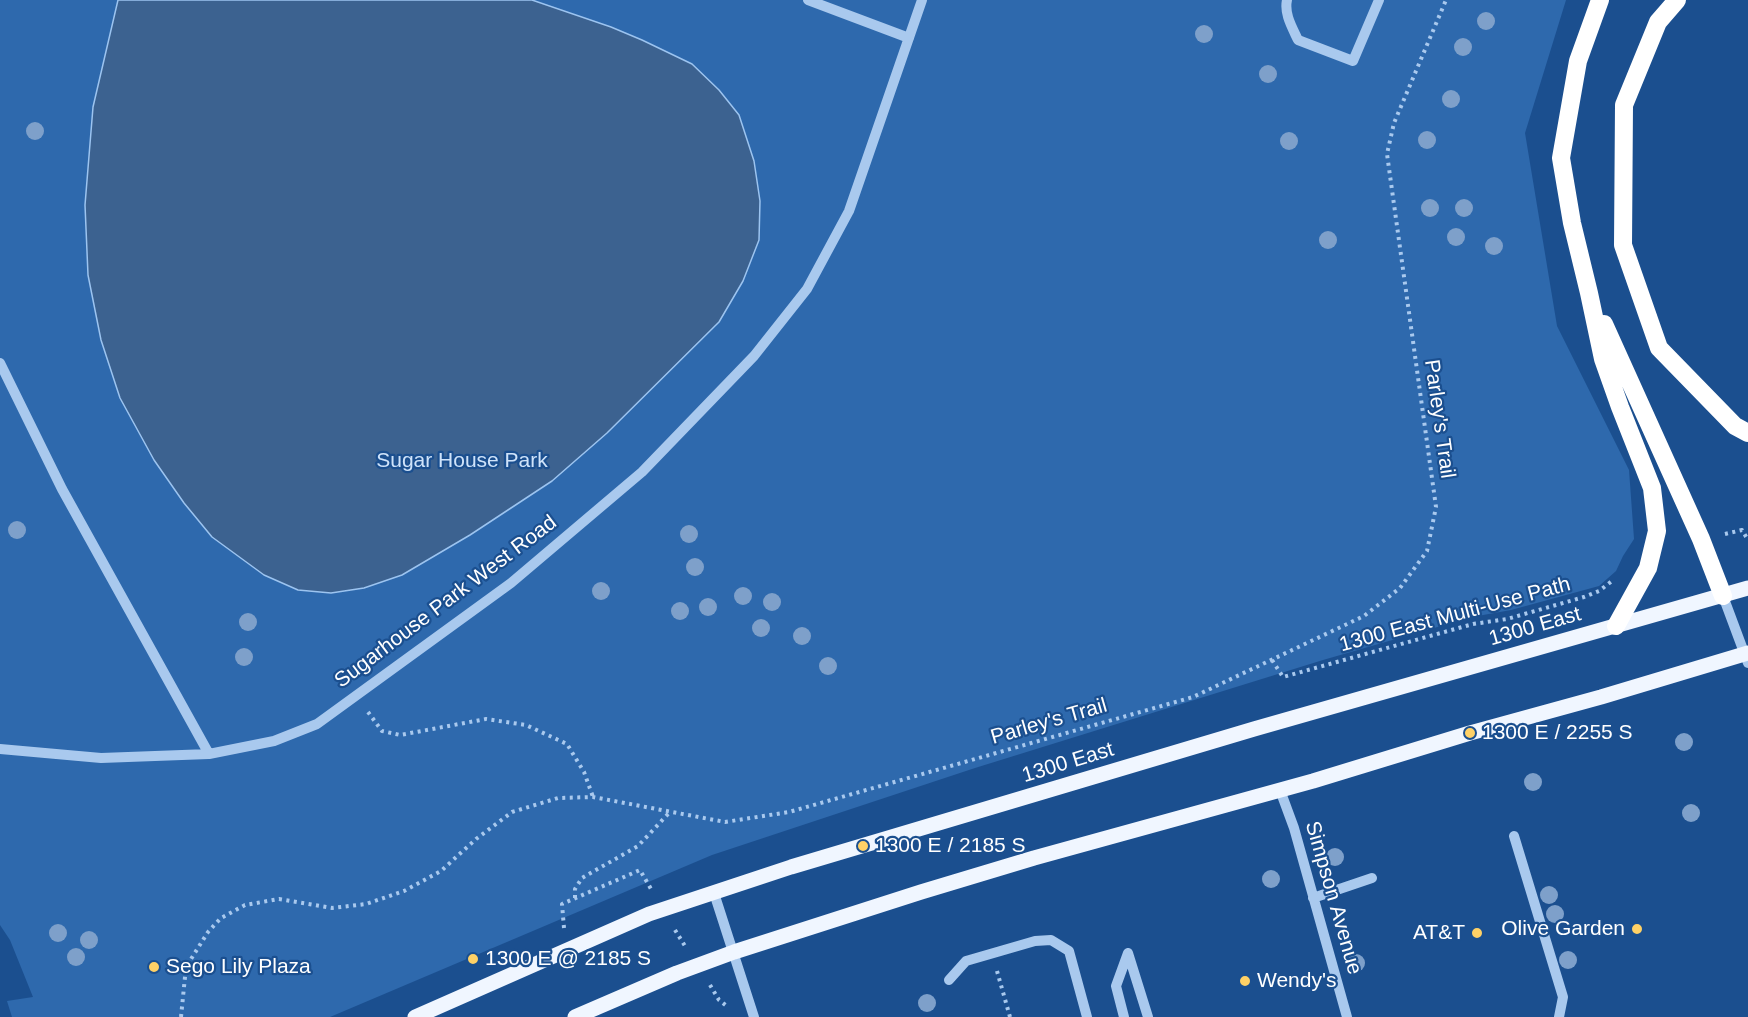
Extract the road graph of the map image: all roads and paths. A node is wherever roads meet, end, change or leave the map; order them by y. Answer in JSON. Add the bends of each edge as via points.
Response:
{"nodes":[{"id":1,"x":808,"y":0,"type":"edge"},
{"id":2,"x":922,"y":0,"type":"edge"},
{"id":3,"x":1287,"y":0,"type":"edge"},
{"id":4,"x":1379,"y":0,"type":"edge"},
{"id":5,"x":1446,"y":0,"type":"edge"},
{"id":6,"x":1600,"y":0,"type":"edge"},
{"id":7,"x":1677,"y":0,"type":"edge"},
{"id":8,"x":909,"y":38,"type":"junction"},
{"id":9,"x":1589,"y":293,"type":"junction"},
{"id":10,"x":0,"y":363,"type":"edge"},
{"id":11,"x":1748,"y":434,"type":"edge"},
{"id":12,"x":1738,"y":532,"type":"dead end"},
{"id":13,"x":1748,"y":540,"type":"edge"},
{"id":14,"x":1615,"y":579,"type":"dead end"},
{"id":15,"x":1748,"y":588,"type":"edge"},
{"id":16,"x":1723,"y":596,"type":"junction"},
{"id":17,"x":1616,"y":626,"type":"junction"},
{"id":18,"x":1746,"y":657,"type":"edge"},
{"id":19,"x":1272,"y":660,"type":"junction"},
{"id":20,"x":382,"y":731,"type":"dead end"},
{"id":21,"x":0,"y":749,"type":"edge"},
{"id":22,"x":209,"y":754,"type":"junction"},
{"id":23,"x":1280,"y":790,"type":"junction"},
{"id":24,"x":593,"y":797,"type":"junction"},
{"id":25,"x":669,"y":813,"type":"junction"},
{"id":26,"x":1514,"y":836,"type":"dead end"},
{"id":27,"x":1372,"y":878,"type":"dead end"},
{"id":28,"x":646,"y":880,"type":"dead end"},
{"id":29,"x":714,"y":892,"type":"junction"},
{"id":30,"x":576,"y":898,"type":"junction"},
{"id":31,"x":1313,"y":898,"type":"junction"},
{"id":32,"x":562,"y":904,"type":"dead end"},
{"id":33,"x":734,"y":952,"type":"junction"},
{"id":34,"x":996,"y":967,"type":"dead end"},
{"id":35,"x":949,"y":980,"type":"dead end"},
{"id":36,"x":180,"y":1017,"type":"edge"},
{"id":37,"x":415,"y":1017,"type":"edge"},
{"id":38,"x":575,"y":1017,"type":"edge"},
{"id":39,"x":754,"y":1017,"type":"edge"},
{"id":40,"x":1010,"y":1017,"type":"edge"},
{"id":41,"x":1087,"y":1017,"type":"edge"},
{"id":42,"x":1124,"y":1017,"type":"edge"},
{"id":43,"x":1148,"y":1017,"type":"edge"},
{"id":44,"x":1347,"y":1017,"type":"edge"},
{"id":45,"x":1559,"y":1017,"type":"edge"}],
"edges":[{"from":1,"to":8,"type":"street"},
{"from":2,"to":8,"type":"street","name":"Sugarhouse Park West Road"},
{"from":3,"to":4,"type":"street","via":[[1288,20],[1298,40],[1353,61]]},
{"from":5,"to":19,"type":"path","name":"Parley's Trail","via":[[1394,123],[1387,154],[1436,507],[1427,551],[1400,588],[1364,616]]},
{"from":6,"to":9,"type":"highway","via":[[1578,61],[1561,158]]},
{"from":7,"to":11,"type":"highway","via":[[1658,22],[1624,105],[1623,245],[1659,348],[1735,426]]},
{"from":8,"to":22,"type":"street","name":"Sugarhouse Park West Road","via":[[849,211],[807,289],[754,356],[642,472],[511,583],[317,724],[274,741]]},
{"from":9,"to":16,"type":"highway"},
{"from":9,"to":17,"type":"highway","via":[[1603,359],[1652,488],[1657,531],[1648,568]]},
{"from":10,"to":22,"type":"street","via":[[62,489]]},
{"from":12,"to":13,"type":"path","via":[[1742,530]]},
{"from":14,"to":19,"type":"path","name":"1300 East Multi-Use Path","via":[[1584,597],[1283,677]]},
{"from":15,"to":16,"type":"main road","name":"1300 East"},
{"from":16,"to":17,"type":"main road","name":"1300 East"},
{"from":16,"to":18,"type":"street"},
{"from":17,"to":29,"type":"main road","name":"1300 East","via":[[1254,729]]},
{"from":18,"to":23,"type":"main road"},
{"from":19,"to":25,"type":"path","name":"Parley's Trail","via":[[1192,697],[789,812],[725,822]]},
{"from":20,"to":24,"type":"path","via":[[400,735],[486,719],[526,725],[567,744]]},
{"from":21,"to":22,"type":"street","name":"Sugarhouse Park West Road","via":[[101,758]]},
{"from":23,"to":31,"type":"street","name":"Simpson Avenue"},
{"from":23,"to":33,"type":"main road","via":[[1034,858]]},
{"from":24,"to":25,"type":"path","name":"Parley's Trail"},
{"from":24,"to":36,"type":"path","name":"Parley's Trail","via":[[558,798],[512,812],[441,871],[404,891],[366,904],[332,908],[279,899],[245,904],[221,918],[186,967]]},
{"from":25,"to":30,"type":"path","via":[[638,846],[582,878],[575,889]]},
{"from":26,"to":45,"type":"street","via":[[1563,997]]},
{"from":27,"to":31,"type":"street"},
{"from":28,"to":30,"type":"path","via":[[640,870]]},
{"from":29,"to":33,"type":"street"},
{"from":29,"to":37,"type":"main road","name":"1300 East","via":[[649,914]]},
{"from":30,"to":32,"type":"path"},
{"from":31,"to":44,"type":"street","name":"Simpson Avenue"},
{"from":33,"to":38,"type":"main road"},
{"from":33,"to":39,"type":"street"},
{"from":34,"to":40,"type":"path"},
{"from":35,"to":41,"type":"street","via":[[966,961],[1051,940],[1068,951]]},
{"from":42,"to":43,"type":"street","via":[[1116,986],[1128,953]]}]}
